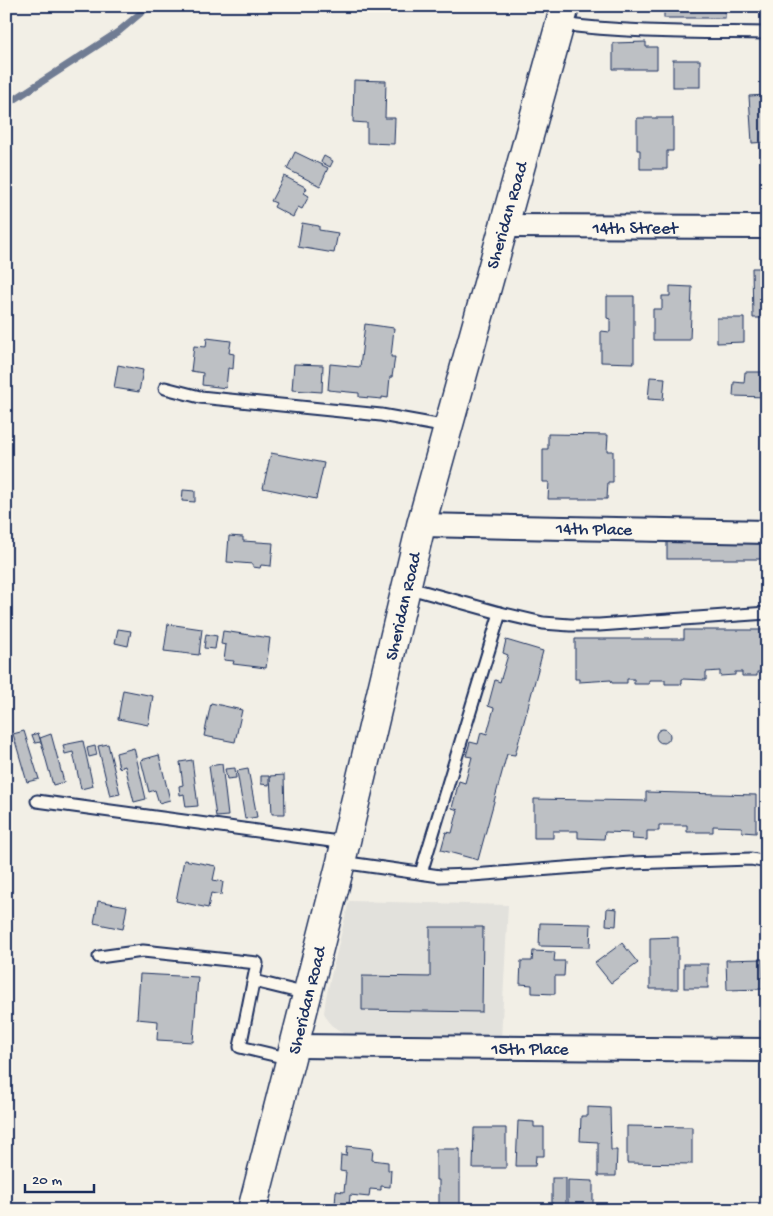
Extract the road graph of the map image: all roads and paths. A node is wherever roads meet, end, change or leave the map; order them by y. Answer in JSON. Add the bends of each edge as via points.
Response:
{"nodes":[{"id":1,"x":562,"y":15,"type":"edge"},
{"id":2,"x":767,"y":33,"type":"edge"},
{"id":3,"x":503,"y":226,"type":"junction"},
{"id":4,"x":767,"y":227,"type":"edge"},
{"id":5,"x":165,"y":388,"type":"dead end"},
{"id":6,"x":448,"y":427,"type":"junction"},
{"id":7,"x":421,"y":525,"type":"junction"},
{"id":8,"x":767,"y":532,"type":"edge"},
{"id":9,"x":406,"y":587,"type":"junction"},
{"id":10,"x":500,"y":613,"type":"junction"},
{"id":11,"x":767,"y":613,"type":"edge"},
{"id":12,"x":36,"y":801,"type":"dead end"},
{"id":13,"x":343,"y":853,"type":"junction"},
{"id":14,"x":767,"y":862,"type":"edge"},
{"id":15,"x":421,"y":873,"type":"junction"},
{"id":16,"x":99,"y":956,"type":"dead end"},
{"id":17,"x":254,"y":981,"type":"junction"},
{"id":18,"x":308,"y":994,"type":"junction"},
{"id":19,"x":767,"y":1050,"type":"edge"},
{"id":20,"x":293,"y":1052,"type":"junction"},
{"id":21,"x":252,"y":1210,"type":"edge"}],
"edges":[{"from":1,"to":2,"type":"lane","via":[[595,29]]},
{"from":1,"to":3,"type":"main road","name":"Sheridan Road"},
{"from":3,"to":4,"type":"street","name":"14th Street"},
{"from":3,"to":6,"type":"main road","name":"Sheridan Road"},
{"from":5,"to":6,"type":"lane","via":[[200,397],[381,415]]},
{"from":6,"to":7,"type":"main road","name":"Sheridan Road"},
{"from":7,"to":8,"type":"street","name":"14th Place"},
{"from":7,"to":9,"type":"main road","name":"Sheridan Road"},
{"from":9,"to":10,"type":"lane"},
{"from":9,"to":13,"type":"main road","name":"Sheridan Road"},
{"from":10,"to":11,"type":"lane","via":[[543,623],[599,625]]},
{"from":10,"to":15,"type":"lane"},
{"from":12,"to":13,"type":"lane"},
{"from":13,"to":15,"type":"lane"},
{"from":13,"to":18,"type":"main road","name":"Sheridan Road"},
{"from":14,"to":15,"type":"lane","via":[[742,859],[630,863],[472,875]]},
{"from":16,"to":17,"type":"lane","via":[[143,951],[257,964]]},
{"from":17,"to":18,"type":"lane"},
{"from":17,"to":20,"type":"lane","via":[[240,1047]]},
{"from":18,"to":20,"type":"main road","name":"Sheridan Road"},
{"from":19,"to":20,"type":"street","name":"15th Place"},
{"from":20,"to":21,"type":"main road","name":"Sheridan Road"}]}
